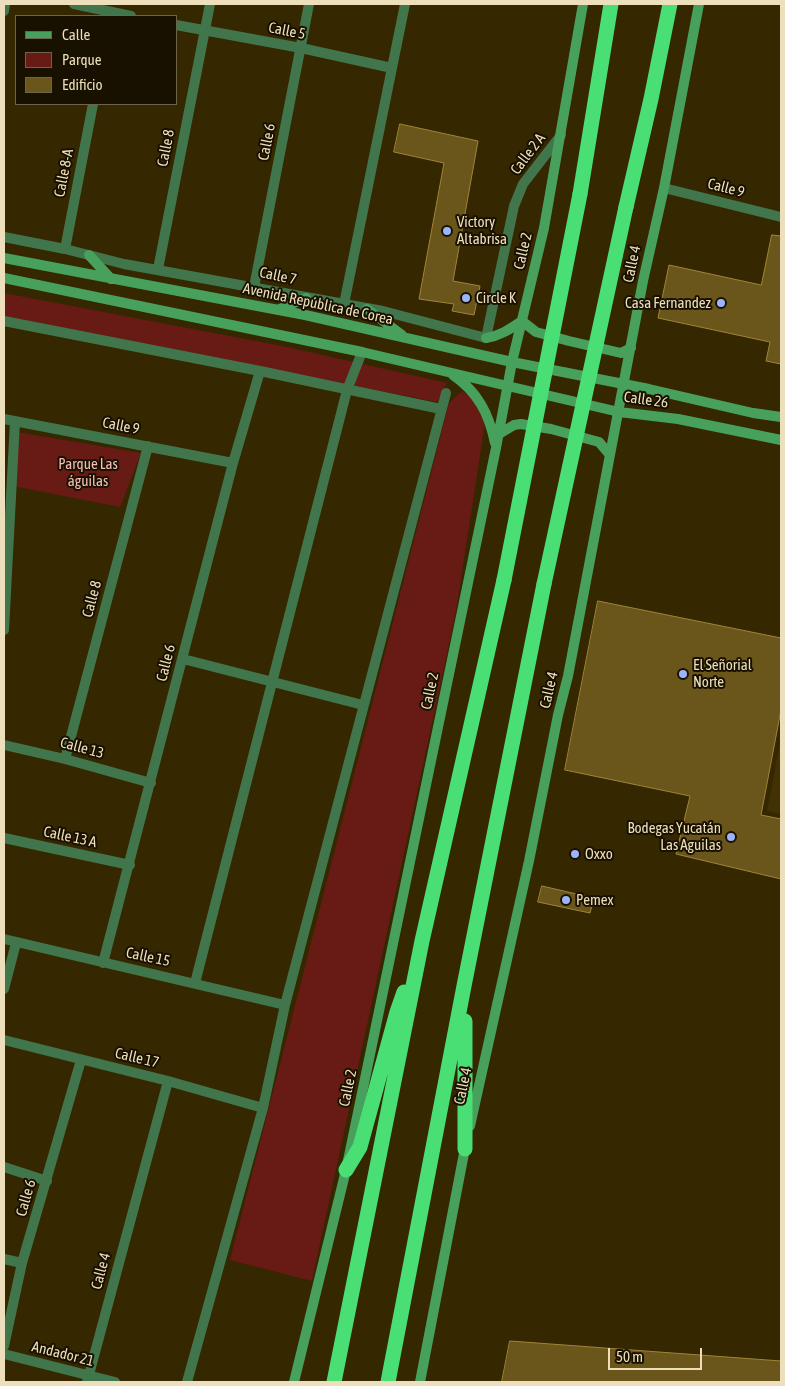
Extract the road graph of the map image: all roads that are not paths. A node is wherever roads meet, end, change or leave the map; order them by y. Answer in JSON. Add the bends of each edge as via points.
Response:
{"nodes":[{"id":1,"x":5,"y":4,"type":"edge"},
{"id":2,"x":74,"y":4,"type":"edge"},
{"id":3,"x":210,"y":4,"type":"edge"},
{"id":4,"x":310,"y":4,"type":"edge"},
{"id":5,"x":405,"y":4,"type":"edge"},
{"id":6,"x":583,"y":4,"type":"edge"},
{"id":7,"x":611,"y":4,"type":"edge"},
{"id":8,"x":670,"y":4,"type":"edge"},
{"id":9,"x":699,"y":4,"type":"edge"},
{"id":10,"x":4,"y":11,"type":"edge"},
{"id":11,"x":112,"y":11,"type":"edge"},
{"id":12,"x":127,"y":15,"type":"edge"},
{"id":13,"x":178,"y":25,"type":"edge"},
{"id":14,"x":204,"y":31,"type":"junction"},
{"id":15,"x":301,"y":48,"type":"junction"},
{"id":16,"x":392,"y":68,"type":"junction"},
{"id":17,"x":93,"y":105,"type":"edge"},
{"id":18,"x":561,"y":135,"type":"junction"},
{"id":19,"x":664,"y":188,"type":"junction"},
{"id":20,"x":781,"y":217,"type":"edge"},
{"id":21,"x":4,"y":237,"type":"edge"},
{"id":22,"x":65,"y":249,"type":"junction"},
{"id":23,"x":89,"y":255,"type":"junction"},
{"id":24,"x":4,"y":258,"type":"edge"},
{"id":25,"x":158,"y":269,"type":"junction"},
{"id":26,"x":4,"y":278,"type":"edge"},
{"id":27,"x":111,"y":279,"type":"junction"},
{"id":28,"x":254,"y":287,"type":"junction"},
{"id":29,"x":306,"y":298,"type":"junction"},
{"id":30,"x":344,"y":304,"type":"junction"},
{"id":31,"x":367,"y":309,"type":"junction"},
{"id":32,"x":277,"y":310,"type":"junction"},
{"id":33,"x":4,"y":321,"type":"edge"},
{"id":34,"x":522,"y":321,"type":"junction"},
{"id":35,"x":405,"y":338,"type":"junction"},
{"id":36,"x":486,"y":338,"type":"junction"},
{"id":37,"x":631,"y":348,"type":"junction"},
{"id":38,"x":362,"y":352,"type":"junction"},
{"id":39,"x":512,"y":362,"type":"junction"},
{"id":40,"x":260,"y":371,"type":"junction"},
{"id":41,"x":448,"y":371,"type":"junction"},
{"id":42,"x":624,"y":385,"type":"junction"},
{"id":43,"x":508,"y":386,"type":"junction"},
{"id":44,"x":347,"y":390,"type":"junction"},
{"id":45,"x":446,"y":393,"type":"dead end"},
{"id":46,"x":441,"y":409,"type":"junction"},
{"id":47,"x":619,"y":412,"type":"junction"},
{"id":48,"x":781,"y":418,"type":"edge"},
{"id":49,"x":4,"y":419,"type":"edge"},
{"id":50,"x":15,"y":421,"type":"junction"},
{"id":51,"x":499,"y":434,"type":"junction"},
{"id":52,"x":781,"y":440,"type":"edge"},
{"id":53,"x":148,"y":446,"type":"junction"},
{"id":54,"x":496,"y":448,"type":"junction"},
{"id":55,"x":610,"y":454,"type":"junction"},
{"id":56,"x":233,"y":463,"type":"junction"},
{"id":57,"x":4,"y":630,"type":"edge"},
{"id":58,"x":183,"y":659,"type":"junction"},
{"id":59,"x":272,"y":683,"type":"junction"},
{"id":60,"x":363,"y":705,"type":"junction"},
{"id":61,"x":4,"y":745,"type":"edge"},
{"id":62,"x":65,"y":759,"type":"junction"},
{"id":63,"x":151,"y":783,"type":"junction"},
{"id":64,"x":4,"y":838,"type":"edge"},
{"id":65,"x":130,"y":865,"type":"junction"},
{"id":66,"x":4,"y":939,"type":"edge"},
{"id":67,"x":422,"y":942,"type":"junction"},
{"id":68,"x":16,"y":943,"type":"junction"},
{"id":69,"x":103,"y":963,"type":"junction"},
{"id":70,"x":195,"y":983,"type":"junction"},
{"id":71,"x":464,"y":986,"type":"junction"},
{"id":72,"x":4,"y":989,"type":"edge"},
{"id":73,"x":285,"y":1005,"type":"junction"},
{"id":74,"x":4,"y":1040,"type":"edge"},
{"id":75,"x":80,"y":1060,"type":"junction"},
{"id":76,"x":168,"y":1080,"type":"junction"},
{"id":77,"x":263,"y":1108,"type":"junction"},
{"id":78,"x":465,"y":1149,"type":"junction"},
{"id":79,"x":4,"y":1167,"type":"edge"},
{"id":80,"x":346,"y":1170,"type":"junction"},
{"id":81,"x":47,"y":1181,"type":"junction"},
{"id":82,"x":4,"y":1259,"type":"edge"},
{"id":83,"x":22,"y":1263,"type":"junction"},
{"id":84,"x":4,"y":1346,"type":"edge"},
{"id":85,"x":4,"y":1354,"type":"edge"},
{"id":86,"x":87,"y":1379,"type":"edge"},
{"id":87,"x":115,"y":1382,"type":"edge"},
{"id":88,"x":187,"y":1382,"type":"edge"},
{"id":89,"x":294,"y":1382,"type":"edge"},
{"id":90,"x":334,"y":1382,"type":"edge"},
{"id":91,"x":388,"y":1382,"type":"edge"},
{"id":92,"x":420,"y":1382,"type":"edge"}],
"edges":[{"from":1,"to":10,"type":"street"},
{"from":2,"to":11,"type":"street"},
{"from":3,"to":14,"type":"street","name":"Calle 8"},
{"from":4,"to":15,"type":"street","name":"Calle 6"},
{"from":5,"to":16,"type":"street"},
{"from":6,"to":18,"type":"main road","name":"Calle 2"},
{"from":7,"to":67,"type":"highway","bridge":true,"via":[[580,194],[504,580]]},
{"from":8,"to":71,"type":"highway","bridge":true,"via":[[544,584]]},
{"from":9,"to":19,"type":"main road","name":"Calle 4"},
{"from":11,"to":12,"type":"street"},
{"from":13,"to":14,"type":"street","name":"Calle 5"},
{"from":14,"to":15,"type":"street","name":"Calle 5"},
{"from":14,"to":25,"type":"street","name":"Calle 8"},
{"from":15,"to":16,"type":"street","name":"Calle 5"},
{"from":15,"to":28,"type":"street","name":"Calle 6"},
{"from":16,"to":30,"type":"street"},
{"from":17,"to":22,"type":"street","name":"Calle 8-A"},
{"from":18,"to":34,"type":"main road","name":"Calle 2"},
{"from":18,"to":36,"type":"street","name":"Calle 2 A","via":[[523,184],[514,206]]},
{"from":19,"to":20,"type":"street","name":"Calle 9"},
{"from":19,"to":37,"type":"main road","name":"Calle 4"},
{"from":21,"to":22,"type":"street","name":"Calle 7"},
{"from":22,"to":23,"type":"street","name":"Calle 7"},
{"from":23,"to":25,"type":"street","name":"Calle 7"},
{"from":23,"to":27,"type":"main road"},
{"from":24,"to":27,"type":"main road","name":"Avenida República de Corea"},
{"from":25,"to":28,"type":"street","name":"Calle 7"},
{"from":26,"to":38,"type":"main road"},
{"from":27,"to":32,"type":"main road","name":"Avenida República de Corea"},
{"from":28,"to":29,"type":"street","name":"Calle 7"},
{"from":29,"to":30,"type":"street","name":"Calle 7"},
{"from":29,"to":32,"type":"main road"},
{"from":30,"to":31,"type":"street","name":"Calle 7"},
{"from":31,"to":35,"type":"main road"},
{"from":31,"to":36,"type":"street","name":"Calle 7"},
{"from":32,"to":35,"type":"main road","name":"Avenida República de Corea"},
{"from":33,"to":40,"type":"street"},
{"from":34,"to":36,"type":"main road","via":[[505,332]]},
{"from":34,"to":37,"type":"main road","via":[[536,332],[570,341],[621,353]]},
{"from":34,"to":39,"type":"main road","name":"Calle 2"},
{"from":35,"to":39,"type":"main road","name":"Avenida República de Corea"},
{"from":37,"to":42,"type":"main road","name":"Calle 4"},
{"from":38,"to":41,"type":"main road"},
{"from":38,"to":44,"type":"street"},
{"from":39,"to":42,"type":"main road","name":"Avenida República de Corea"},
{"from":39,"to":43,"type":"main road","name":"Calle 2"},
{"from":40,"to":44,"type":"street"},
{"from":40,"to":56,"type":"street","name":"Calle 6"},
{"from":41,"to":43,"type":"main road"},
{"from":41,"to":54,"type":"main road","via":[[466,384],[485,410]]},
{"from":42,"to":47,"type":"main road","name":"Calle 4"},
{"from":42,"to":48,"type":"main road","name":"Calle 26"},
{"from":43,"to":47,"type":"main road","name":"Calle 26"},
{"from":43,"to":51,"type":"main road","name":"Calle 2"},
{"from":44,"to":46,"type":"street"},
{"from":44,"to":59,"type":"street"},
{"from":45,"to":46,"type":"street"},
{"from":46,"to":60,"type":"street"},
{"from":47,"to":52,"type":"main road","name":"Calle 26"},
{"from":47,"to":55,"type":"main road","name":"Calle 4"},
{"from":49,"to":50,"type":"street","name":"Calle 9"},
{"from":50,"to":53,"type":"street","name":"Calle 9"},
{"from":50,"to":57,"type":"street"},
{"from":51,"to":54,"type":"main road","name":"Calle 2"},
{"from":51,"to":55,"type":"main road","via":[[521,424],[551,429],[599,442]]},
{"from":53,"to":56,"type":"street","name":"Calle 9"},
{"from":53,"to":62,"type":"street","name":"Calle 8"},
{"from":54,"to":80,"type":"main road","name":"Calle 2"},
{"from":55,"to":78,"type":"main road","name":"Calle 4","via":[[568,676]]},
{"from":56,"to":58,"type":"street","name":"Calle 6"},
{"from":58,"to":59,"type":"street"},
{"from":58,"to":63,"type":"street","name":"Calle 6"},
{"from":59,"to":60,"type":"street"},
{"from":59,"to":70,"type":"street"},
{"from":60,"to":73,"type":"street"},
{"from":61,"to":62,"type":"street","name":"Calle 13"},
{"from":62,"to":63,"type":"street","name":"Calle 13"},
{"from":63,"to":65,"type":"street","name":"Calle 6"},
{"from":64,"to":65,"type":"street","name":"Calle 13 A"},
{"from":65,"to":69,"type":"street","name":"Calle 6"},
{"from":66,"to":68,"type":"street","name":"Calle 15"},
{"from":67,"to":80,"type":"highway","via":[[397,1012],[360,1147]]},
{"from":67,"to":90,"type":"highway"},
{"from":68,"to":69,"type":"street","name":"Calle 15"},
{"from":68,"to":72,"type":"street"},
{"from":69,"to":70,"type":"street","name":"Calle 15"},
{"from":70,"to":73,"type":"street","name":"Calle 15"},
{"from":71,"to":78,"type":"highway"},
{"from":71,"to":91,"type":"highway"},
{"from":73,"to":77,"type":"street"},
{"from":74,"to":75,"type":"street","name":"Calle 17"},
{"from":75,"to":76,"type":"street","name":"Calle 17"},
{"from":75,"to":81,"type":"street","name":"Calle 6"},
{"from":76,"to":77,"type":"street","name":"Calle 17"},
{"from":76,"to":86,"type":"street","name":"Calle 4"},
{"from":77,"to":88,"type":"street"},
{"from":78,"to":92,"type":"main road","name":"Calle 4"},
{"from":79,"to":81,"type":"street"},
{"from":80,"to":89,"type":"main road","name":"Calle 2"},
{"from":81,"to":83,"type":"street","name":"Calle 6"},
{"from":82,"to":83,"type":"street"},
{"from":83,"to":84,"type":"street","name":"Calle 6"},
{"from":85,"to":86,"type":"street","name":"Andador 21"},
{"from":86,"to":87,"type":"street","name":"Andador 21"}]}
